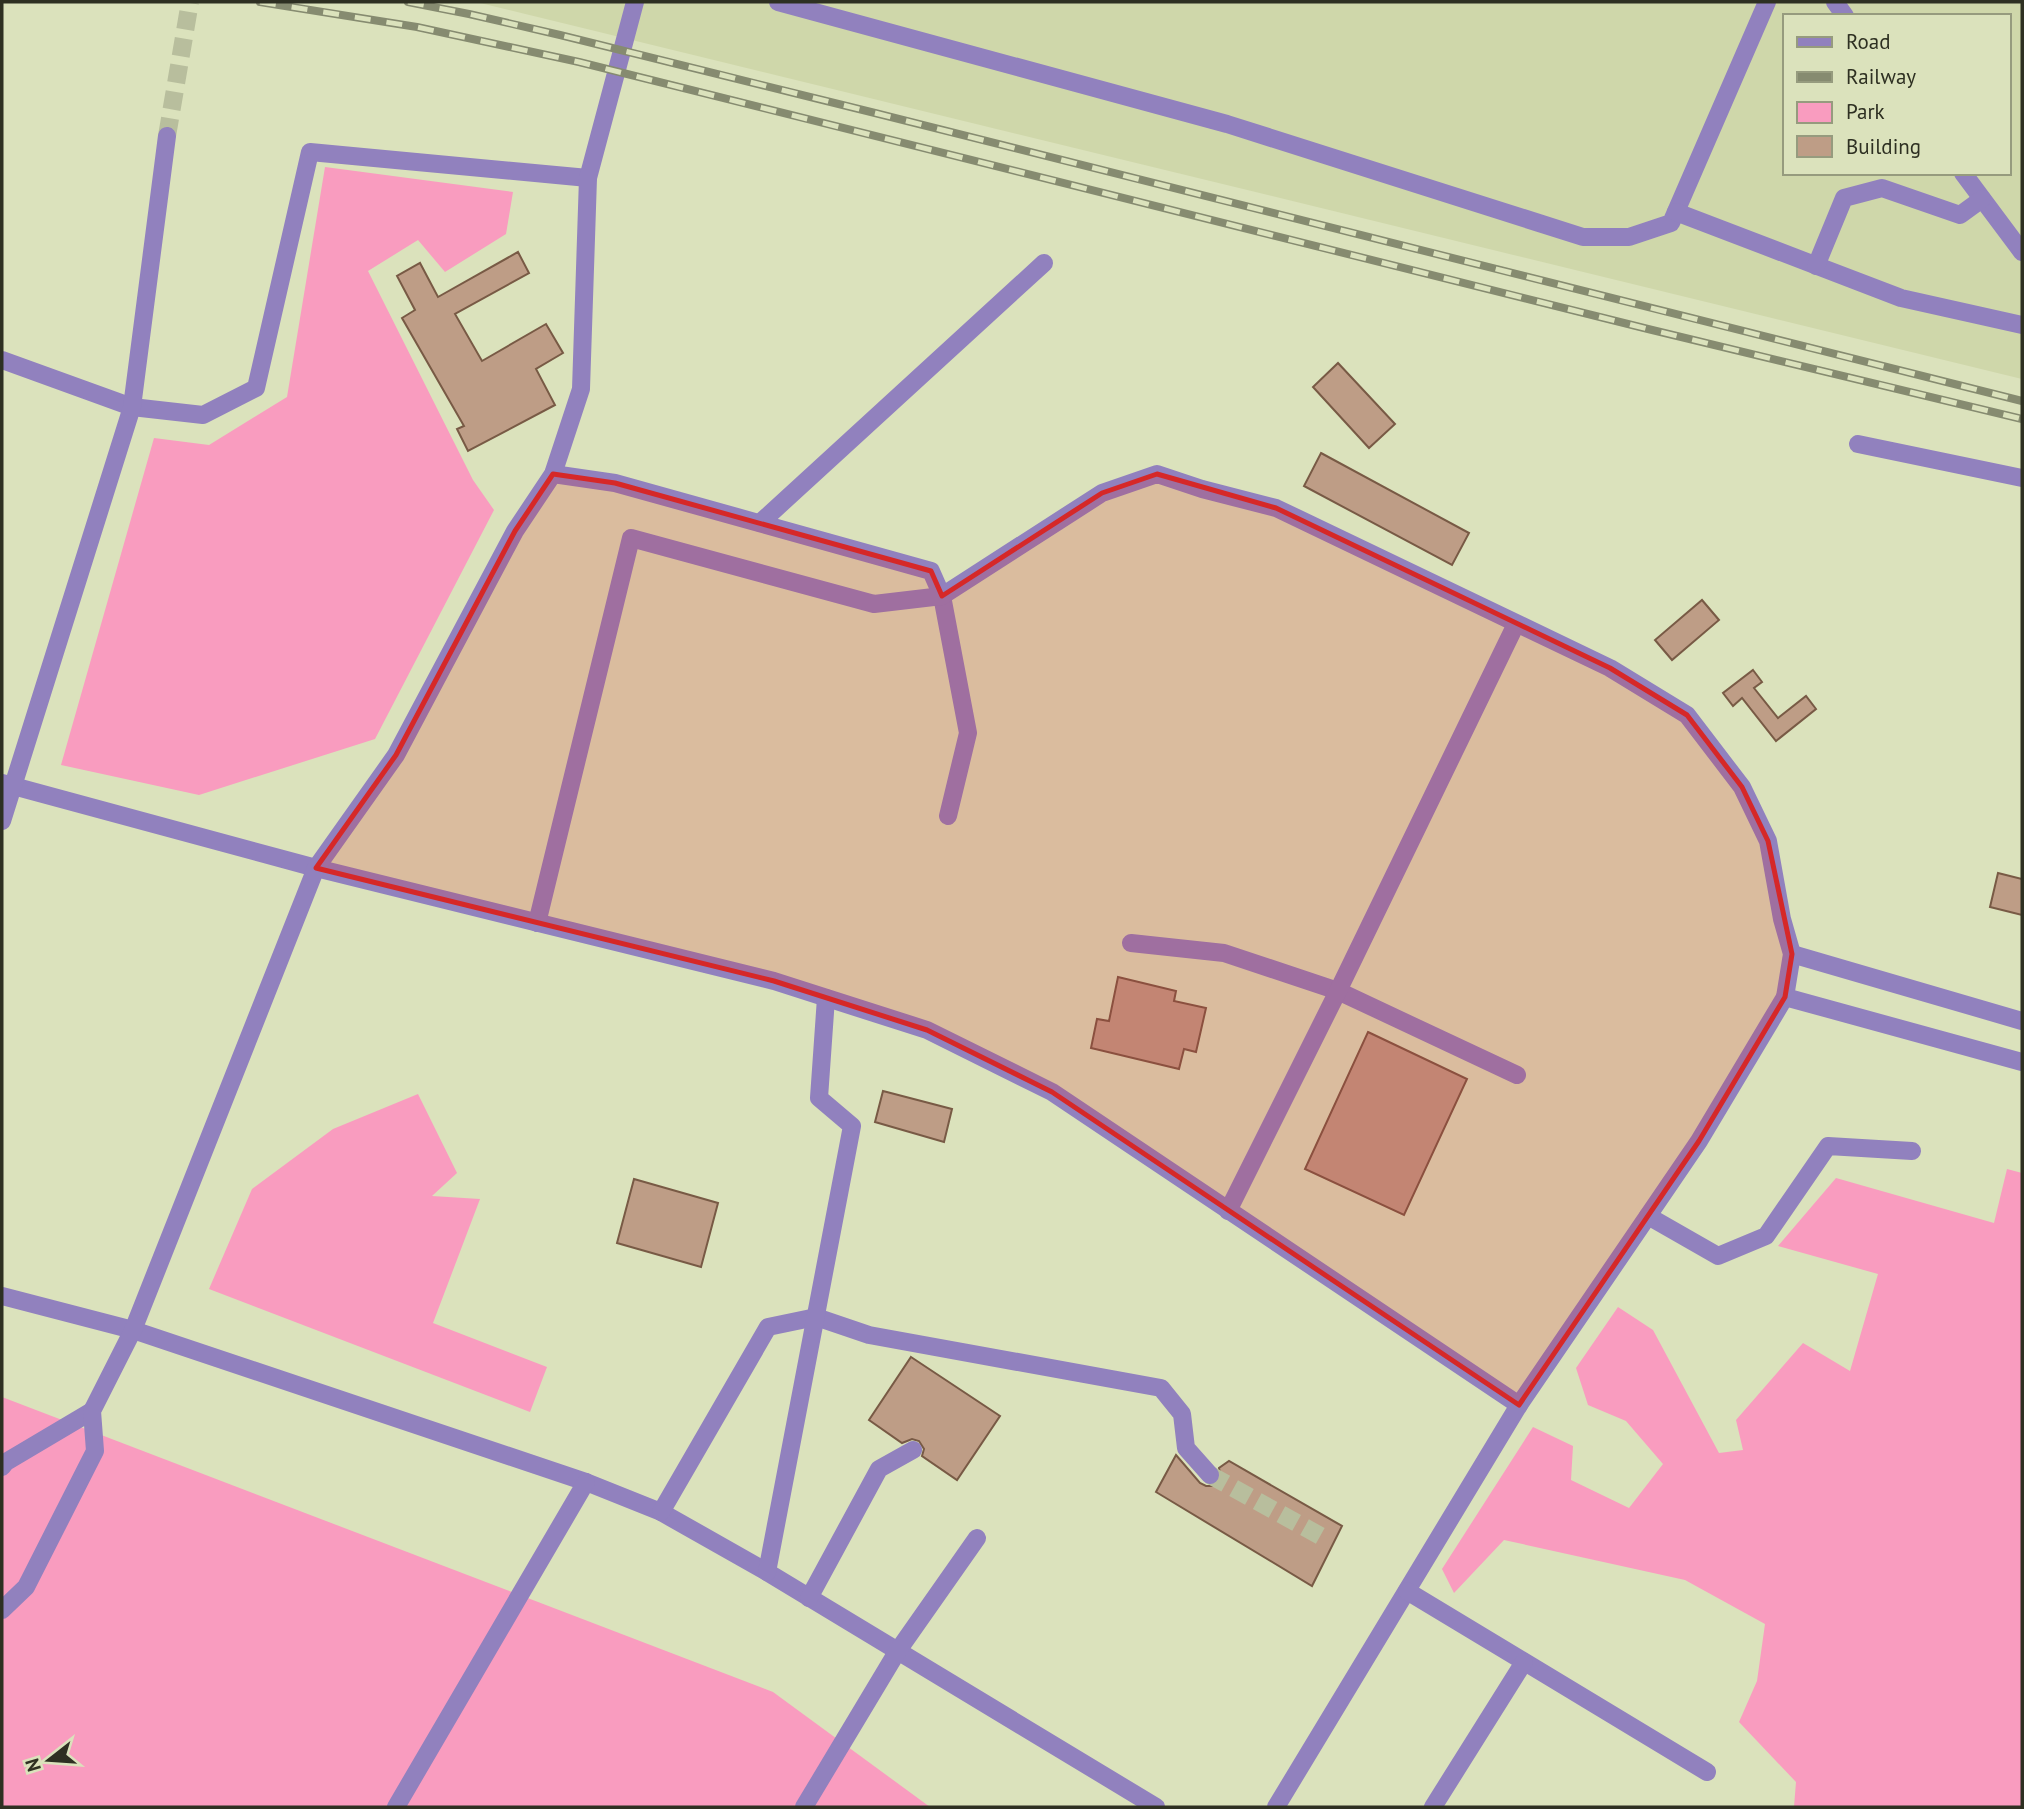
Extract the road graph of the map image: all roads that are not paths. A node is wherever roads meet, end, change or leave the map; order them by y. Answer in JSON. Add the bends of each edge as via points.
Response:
{"nodes":[{"id":1,"x":635,"y":2,"type":"edge"},
{"id":2,"x":778,"y":2,"type":"edge"},
{"id":3,"x":1767,"y":2,"type":"edge"},
{"id":4,"x":167,"y":136,"type":"tunnel mouth"},
{"id":5,"x":1965,"y":175,"type":"edge"},
{"id":6,"x":588,"y":178,"type":"junction"},
{"id":7,"x":1983,"y":199,"type":"junction"},
{"id":8,"x":1676,"y":212,"type":"junction"},
{"id":9,"x":2022,"y":252,"type":"edge"},
{"id":10,"x":1044,"y":263,"type":"dead end"},
{"id":11,"x":1816,"y":266,"type":"junction"},
{"id":12,"x":2022,"y":325,"type":"edge"},
{"id":13,"x":2,"y":360,"type":"edge"},
{"id":14,"x":132,"y":408,"type":"junction"},
{"id":15,"x":1858,"y":444,"type":"dead end"},
{"id":16,"x":553,"y":474,"type":"junction"},
{"id":17,"x":2022,"y":478,"type":"edge"},
{"id":18,"x":760,"y":523,"type":"junction"},
{"id":19,"x":942,"y":596,"type":"junction"},
{"id":20,"x":1516,"y":624,"type":"junction"},
{"id":21,"x":7,"y":785,"type":"edge"},
{"id":22,"x":948,"y":816,"type":"dead end"},
{"id":23,"x":2,"y":821,"type":"edge"},
{"id":24,"x":316,"y":868,"type":"junction"},
{"id":25,"x":537,"y":923,"type":"junction"},
{"id":26,"x":1131,"y":943,"type":"dead end"},
{"id":27,"x":1792,"y":954,"type":"junction"},
{"id":28,"x":1338,"y":991,"type":"junction"},
{"id":29,"x":1785,"y":997,"type":"junction"},
{"id":30,"x":826,"y":998,"type":"junction"},
{"id":31,"x":2022,"y":1021,"type":"edge"},
{"id":32,"x":2022,"y":1062,"type":"edge"},
{"id":33,"x":1517,"y":1075,"type":"dead end"},
{"id":34,"x":1912,"y":1151,"type":"dead end"},
{"id":35,"x":1228,"y":1211,"type":"junction"},
{"id":36,"x":1648,"y":1216,"type":"junction"},
{"id":37,"x":2,"y":1296,"type":"edge"},
{"id":38,"x":816,"y":1317,"type":"junction"},
{"id":39,"x":133,"y":1330,"type":"junction"},
{"id":40,"x":1519,"y":1405,"type":"junction"},
{"id":41,"x":92,"y":1411,"type":"junction"},
{"id":42,"x":913,"y":1450,"type":"dead end"},
{"id":43,"x":2,"y":1466,"type":"edge"},
{"id":44,"x":1210,"y":1475,"type":"tunnel mouth"},
{"id":45,"x":586,"y":1482,"type":"junction"},
{"id":46,"x":661,"y":1512,"type":"junction"},
{"id":47,"x":978,"y":1538,"type":"dead end"},
{"id":48,"x":767,"y":1572,"type":"junction"},
{"id":49,"x":1407,"y":1591,"type":"junction"},
{"id":50,"x":809,"y":1598,"type":"junction"},
{"id":51,"x":2,"y":1610,"type":"edge"},
{"id":52,"x":897,"y":1652,"type":"junction"},
{"id":53,"x":1524,"y":1662,"type":"junction"},
{"id":54,"x":1707,"y":1772,"type":"dead end"},
{"id":55,"x":396,"y":1807,"type":"edge"},
{"id":56,"x":804,"y":1807,"type":"edge"},
{"id":57,"x":1156,"y":1807,"type":"edge"},
{"id":58,"x":1276,"y":1807,"type":"edge"},
{"id":59,"x":1433,"y":1807,"type":"edge"}],
"edges":[{"from":1,"to":6,"type":"street"},
{"from":2,"to":8,"type":"street","via":[[1227,124],[1583,237],[1629,237],[1671,223]]},
{"from":3,"to":8,"type":"street"},
{"from":4,"to":14,"type":"street"},
{"from":5,"to":7,"type":"street"},
{"from":6,"to":14,"type":"street","via":[[310,152],[256,388],[203,415]]},
{"from":6,"to":16,"type":"street","via":[[581,390]]},
{"from":7,"to":9,"type":"street"},
{"from":7,"to":11,"type":"street","via":[[1960,215],[1882,188],[1844,198]]},
{"from":8,"to":11,"type":"street"},
{"from":10,"to":18,"type":"street"},
{"from":11,"to":12,"type":"street","via":[[1901,298]]},
{"from":13,"to":14,"type":"street"},
{"from":14,"to":21,"type":"street"},
{"from":15,"to":17,"type":"street"},
{"from":16,"to":18,"type":"street","via":[[615,483]]},
{"from":16,"to":24,"type":"street","via":[[515,531],[396,755]]},
{"from":18,"to":19,"type":"street","via":[[931,571]]},
{"from":19,"to":20,"type":"street","via":[[1102,493],[1157,474],[1276,508]]},
{"from":19,"to":22,"type":"street","via":[[968,733]]},
{"from":19,"to":25,"type":"street","via":[[874,604],[631,538]]},
{"from":20,"to":27,"type":"street","via":[[1610,668],[1687,715],[1742,787],[1768,841]]},
{"from":20,"to":28,"type":"street"},
{"from":21,"to":23,"type":"street"},
{"from":21,"to":24,"type":"street"},
{"from":24,"to":25,"type":"street"},
{"from":24,"to":39,"type":"street"},
{"from":25,"to":30,"type":"street"},
{"from":26,"to":28,"type":"street","via":[[1224,953]]},
{"from":27,"to":29,"type":"street"},
{"from":27,"to":31,"type":"street"},
{"from":28,"to":33,"type":"street"},
{"from":28,"to":35,"type":"street"},
{"from":29,"to":32,"type":"street"},
{"from":29,"to":36,"type":"street"},
{"from":30,"to":35,"type":"street","via":[[927,1030],[1052,1092]]},
{"from":30,"to":38,"type":"street","via":[[819,1098],[852,1126]]},
{"from":34,"to":36,"type":"street","via":[[1828,1146],[1766,1236],[1718,1255]]},
{"from":35,"to":40,"type":"street"},
{"from":36,"to":40,"type":"street"},
{"from":37,"to":39,"type":"street"},
{"from":38,"to":44,"type":"street","via":[[869,1335],[1161,1388],[1182,1414],[1186,1448]]},
{"from":38,"to":46,"type":"street","via":[[768,1327]]},
{"from":38,"to":48,"type":"street"},
{"from":39,"to":41,"type":"street"},
{"from":39,"to":45,"type":"street"},
{"from":40,"to":49,"type":"street"},
{"from":41,"to":43,"type":"street"},
{"from":41,"to":51,"type":"street","via":[[95,1451],[26,1587]]},
{"from":42,"to":50,"type":"street","via":[[879,1469]]},
{"from":45,"to":46,"type":"street"},
{"from":45,"to":55,"type":"street"},
{"from":46,"to":48,"type":"street"},
{"from":47,"to":52,"type":"street"},
{"from":48,"to":50,"type":"street"},
{"from":49,"to":53,"type":"street"},
{"from":49,"to":58,"type":"street"},
{"from":50,"to":52,"type":"street"},
{"from":52,"to":56,"type":"street"},
{"from":52,"to":57,"type":"street"},
{"from":53,"to":54,"type":"street"},
{"from":53,"to":59,"type":"street"}]}
